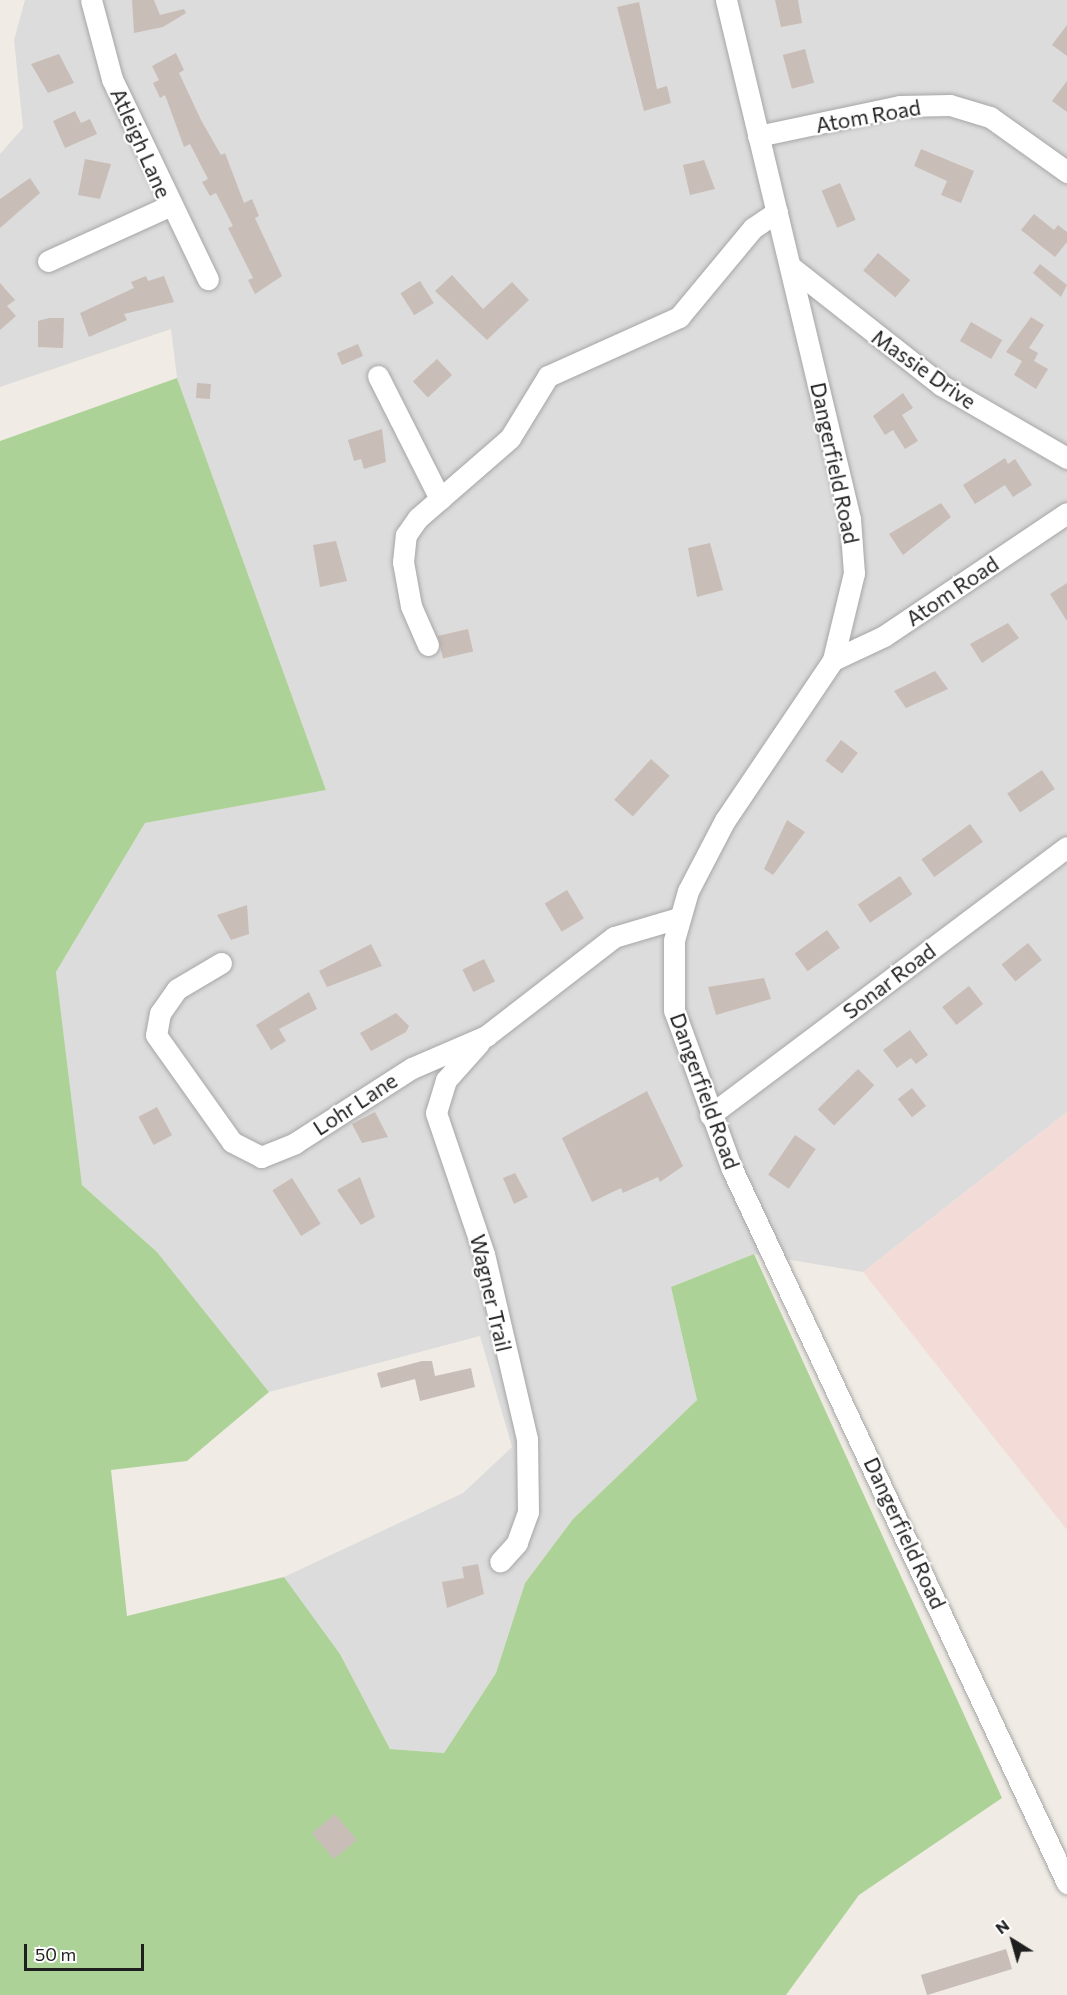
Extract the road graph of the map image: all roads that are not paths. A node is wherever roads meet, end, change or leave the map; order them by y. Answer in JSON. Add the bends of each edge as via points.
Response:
{"nodes":[{"id":1,"x":91,"y":0,"type":"edge"},
{"id":2,"x":726,"y":0,"type":"edge"},
{"id":3,"x":758,"y":136,"type":"junction"},
{"id":4,"x":1067,"y":172,"type":"edge"},
{"id":5,"x":169,"y":206,"type":"junction"},
{"id":6,"x":777,"y":212,"type":"junction"},
{"id":7,"x":48,"y":261,"type":"dead end"},
{"id":8,"x":791,"y":267,"type":"junction"},
{"id":9,"x":208,"y":279,"type":"dead end"},
{"id":10,"x":378,"y":376,"type":"dead end"},
{"id":11,"x":1067,"y":458,"type":"edge"},
{"id":12,"x":440,"y":499,"type":"junction"},
{"id":13,"x":1067,"y":513,"type":"edge"},
{"id":14,"x":428,"y":645,"type":"dead end"},
{"id":15,"x":833,"y":660,"type":"junction"},
{"id":16,"x":1067,"y":847,"type":"edge"},
{"id":17,"x":678,"y":918,"type":"junction"},
{"id":18,"x":220,"y":963,"type":"dead end"},
{"id":19,"x":486,"y":1036,"type":"junction"},
{"id":20,"x":710,"y":1115,"type":"junction"},
{"id":21,"x":500,"y":1562,"type":"dead end"},
{"id":22,"x":1067,"y":1883,"type":"edge"}],
"edges":[{"from":1,"to":5,"type":"street","name":"Atleigh Lane","via":[[112,78]]},
{"from":2,"to":3,"type":"street","name":"Dangerfield Road"},
{"from":3,"to":4,"type":"street","name":"Atom Road","via":[[900,106],[950,105],[990,117]]},
{"from":3,"to":6,"type":"street","name":"Dangerfield Road"},
{"from":5,"to":7,"type":"street"},
{"from":5,"to":9,"type":"street","name":"Atleigh Lane"},
{"from":6,"to":8,"type":"street","name":"Dangerfield Road"},
{"from":6,"to":12,"type":"street","via":[[753,228],[679,317],[548,376],[510,438]]},
{"from":8,"to":11,"type":"street","name":"Massie Drive","via":[[941,385]]},
{"from":8,"to":15,"type":"street","name":"Dangerfield Road","via":[[854,548],[851,605]]},
{"from":10,"to":12,"type":"street"},
{"from":12,"to":14,"type":"street","via":[[410,528],[403,548],[405,584]]},
{"from":13,"to":15,"type":"street","name":"Atom Road","via":[[884,636]]},
{"from":15,"to":17,"type":"street","name":"Dangerfield Road","via":[[725,820]]},
{"from":16,"to":20,"type":"street","name":"Sonar Road"},
{"from":17,"to":19,"type":"street","name":"Lohr Lane","via":[[614,937]]},
{"from":17,"to":20,"type":"street","name":"Dangerfield Road","via":[[672,962],[674,1010]]},
{"from":18,"to":19,"type":"street","name":"Lohr Lane","via":[[177,989],[160,1013],[156,1035],[224,1132],[252,1156],[277,1154],[403,1073]]},
{"from":19,"to":21,"type":"street","name":"Wagner Trail","via":[[446,1080],[436,1113],[484,1254],[527,1439],[528,1512],[517,1543]]},
{"from":20,"to":22,"type":"street","name":"Dangerfield Road"}]}
